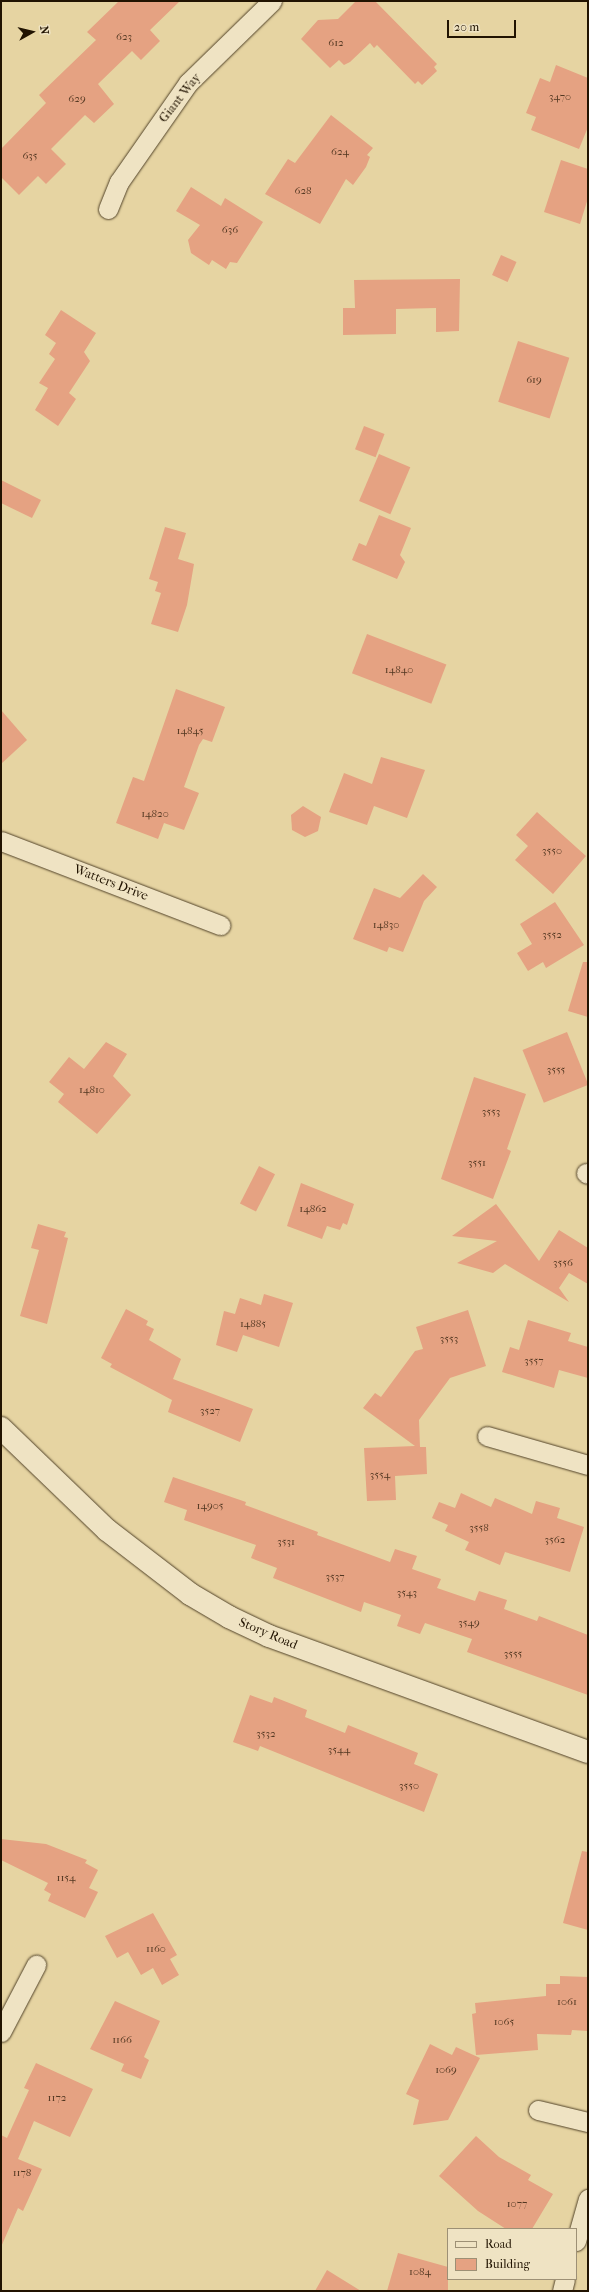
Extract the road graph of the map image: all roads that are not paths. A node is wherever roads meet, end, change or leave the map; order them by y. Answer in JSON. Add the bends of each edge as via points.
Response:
{"nodes":[{"id":1,"x":272,"y":1,"type":"edge"},
{"id":2,"x":108,"y":209,"type":"dead end"},
{"id":3,"x":1,"y":841,"type":"edge"},
{"id":4,"x":220,"y":925,"type":"dead end"},
{"id":5,"x":1,"y":1428,"type":"edge"},
{"id":6,"x":487,"y":1436,"type":"dead end"},
{"id":7,"x":588,"y":1465,"type":"edge"},
{"id":8,"x":588,"y":1752,"type":"edge"},
{"id":9,"x":36,"y":1965,"type":"dead end"},
{"id":10,"x":1,"y":2032,"type":"edge"},
{"id":11,"x":538,"y":2110,"type":"dead end"},
{"id":12,"x":588,"y":2122,"type":"edge"},
{"id":13,"x":588,"y":2198,"type":"edge"},
{"id":14,"x":577,"y":2237,"type":"edge"},
{"id":15,"x":565,"y":2280,"type":"edge"},
{"id":16,"x":562,"y":2291,"type":"edge"}],
"edges":[{"from":1,"to":2,"type":"street","name":"Giant Way","via":[[188,83],[119,182]]},
{"from":3,"to":4,"type":"street","name":"Watters Drive"},
{"from":5,"to":8,"type":"street","name":"Story Road","via":[[107,1530],[190,1594],[229,1617],[284,1641]]},
{"from":6,"to":7,"type":"street"},
{"from":9,"to":10,"type":"street"},
{"from":11,"to":12,"type":"street"},
{"from":13,"to":14,"type":"street"},
{"from":15,"to":16,"type":"street"}]}
